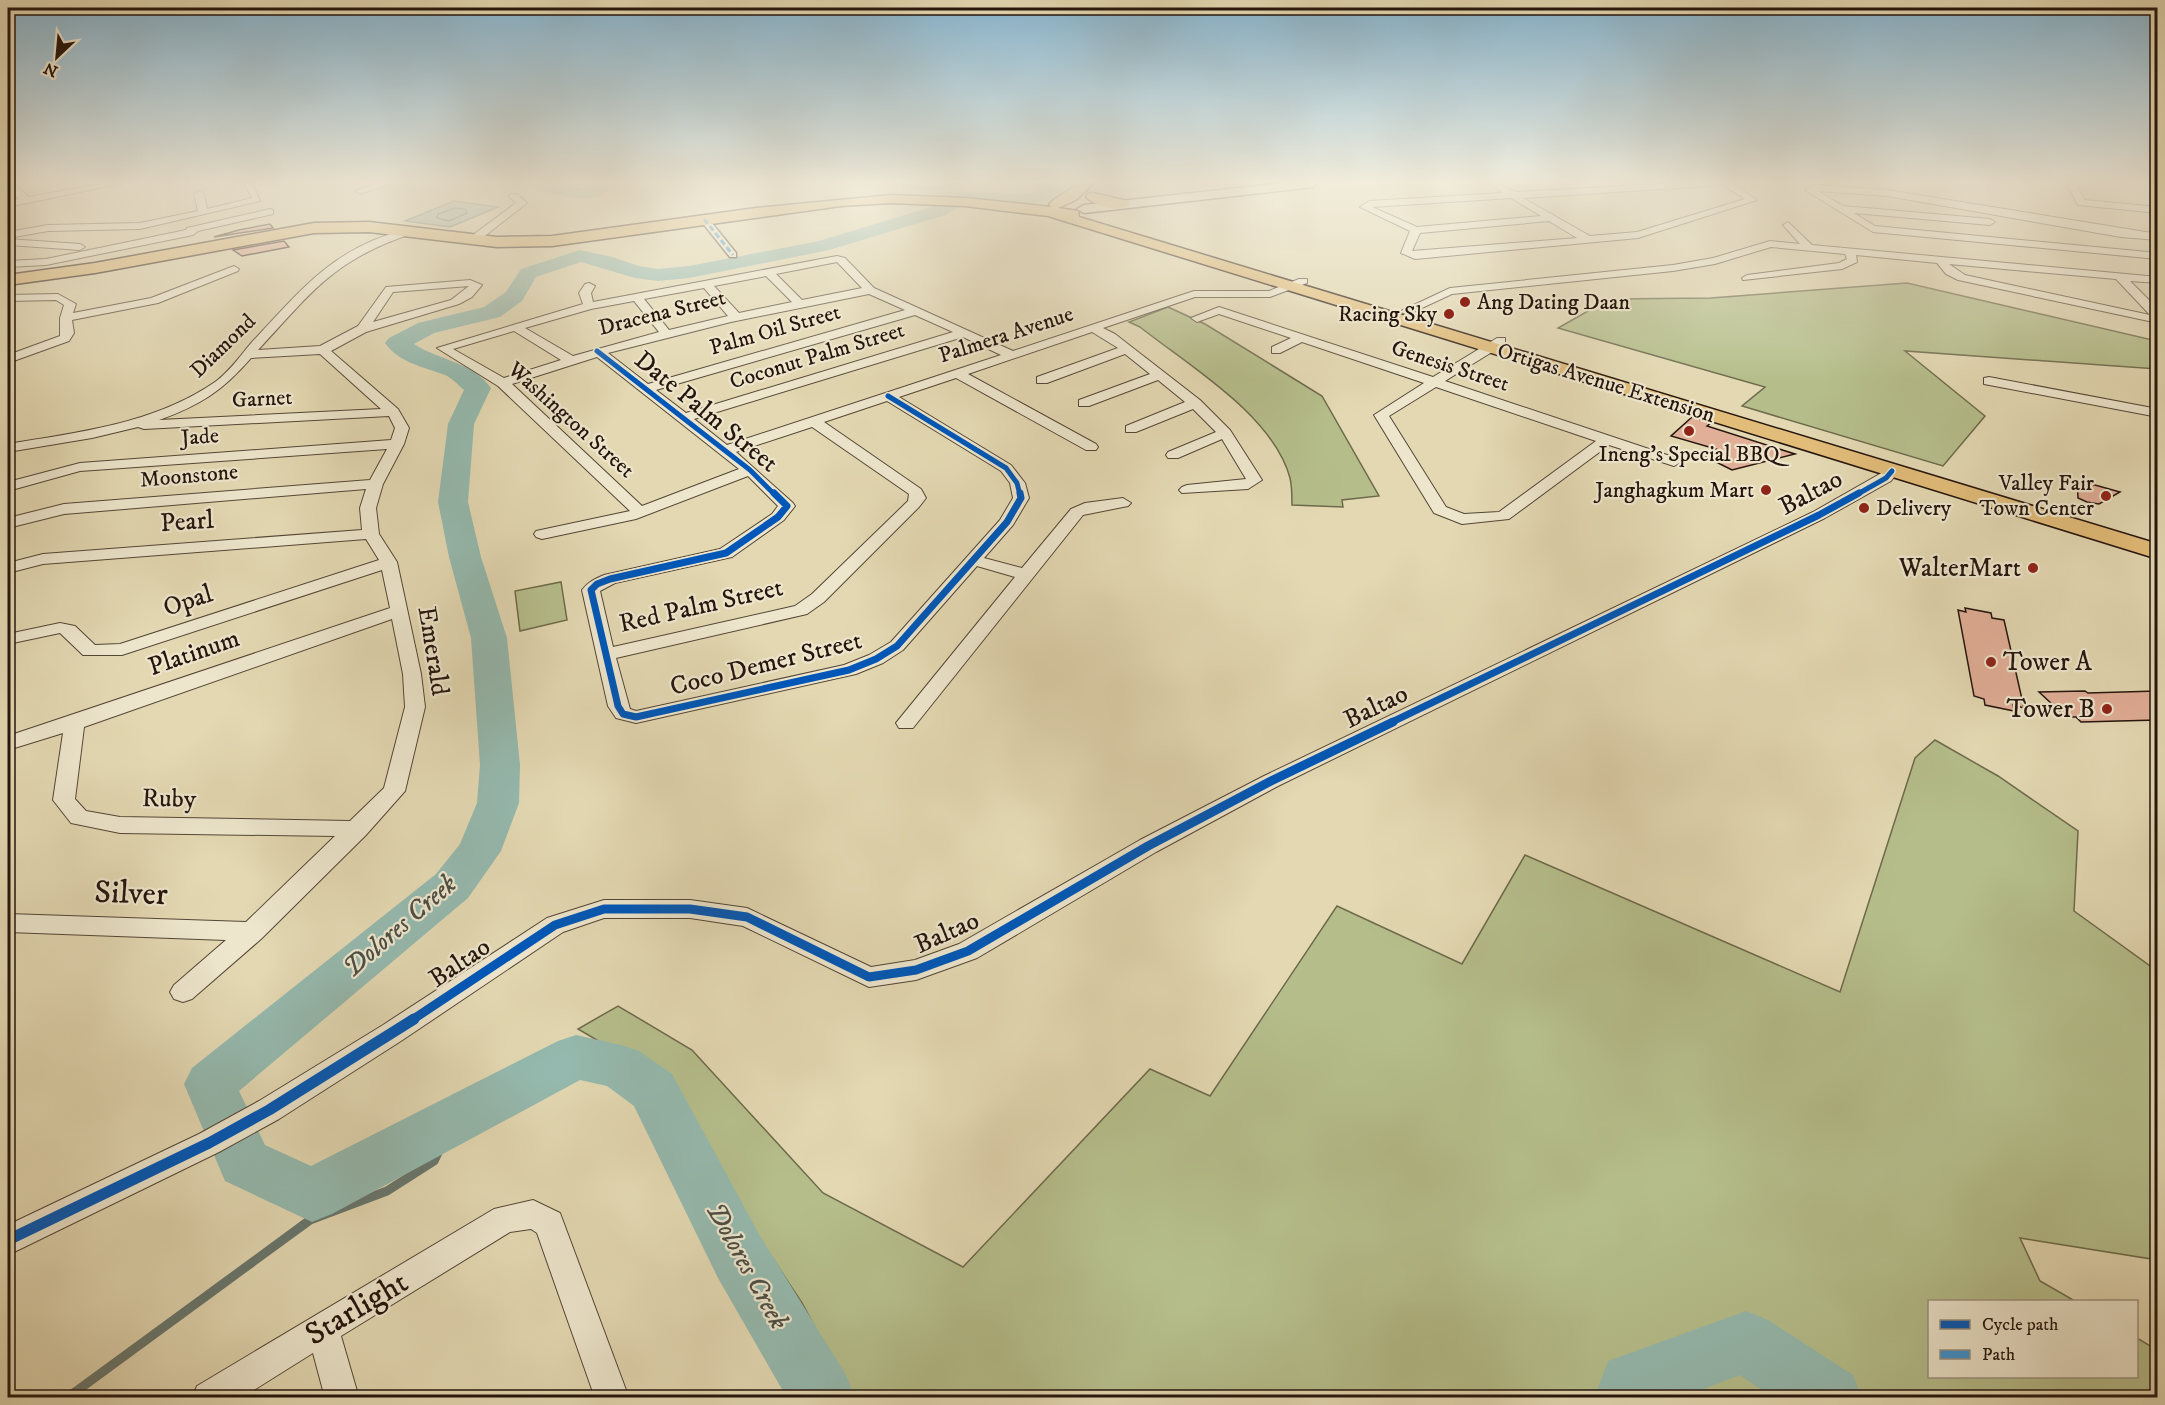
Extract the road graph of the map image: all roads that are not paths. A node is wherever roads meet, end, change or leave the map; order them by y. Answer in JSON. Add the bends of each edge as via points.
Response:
{"nodes":[{"id":1,"x":110,"y":249,"type":"edge"},
{"id":2,"x":193,"y":249,"type":"edge"},
{"id":3,"x":361,"y":249,"type":"edge"},
{"id":4,"x":728,"y":249,"type":"edge"},
{"id":5,"x":1182,"y":249,"type":"edge"},
{"id":6,"x":1193,"y":249,"type":"edge"},
{"id":7,"x":1408,"y":249,"type":"edge"},
{"id":8,"x":1492,"y":249,"type":"edge"},
{"id":9,"x":1752,"y":249,"type":"edge"},
{"id":10,"x":1834,"y":249,"type":"edge"},
{"id":11,"x":2075,"y":249,"type":"edge"},
{"id":12,"x":1848,"y":250,"type":"junction"},
{"id":13,"x":733,"y":255,"type":"dead end"},
{"id":14,"x":2157,"y":256,"type":"edge"},
{"id":15,"x":1940,"y":259,"type":"junction"},
{"id":16,"x":1714,"y":261,"type":"junction"},
{"id":17,"x":8,"y":264,"type":"edge"},
{"id":18,"x":2032,"y":268,"type":"junction"},
{"id":19,"x":234,"y":269,"type":"dead end"},
{"id":20,"x":766,"y":271,"type":"junction"},
{"id":21,"x":1739,"y":274,"type":"junction"},
{"id":22,"x":2119,"y":276,"type":"junction"},
{"id":23,"x":8,"y":280,"type":"edge"},
{"id":24,"x":2157,"y":280,"type":"edge"},
{"id":25,"x":705,"y":282,"type":"junction"},
{"id":26,"x":1298,"y":284,"type":"junction"},
{"id":27,"x":589,"y":286,"type":"dead end"},
{"id":28,"x":870,"y":290,"type":"junction"},
{"id":29,"x":1766,"y":290,"type":"dead end"},
{"id":30,"x":636,"y":296,"type":"junction"},
{"id":31,"x":8,"y":298,"type":"edge"},
{"id":32,"x":2060,"y":300,"type":"junction"},
{"id":33,"x":800,"y":303,"type":"junction"},
{"id":34,"x":589,"y":306,"type":"junction"},
{"id":35,"x":916,"y":311,"type":"junction"},
{"id":36,"x":1405,"y":312,"type":"junction"},
{"id":37,"x":735,"y":316,"type":"junction"},
{"id":38,"x":66,"y":318,"type":"junction"},
{"id":39,"x":1197,"y":318,"type":"dead end"},
{"id":40,"x":2157,"y":318,"type":"edge"},
{"id":41,"x":514,"y":327,"type":"junction"},
{"id":42,"x":1093,"y":328,"type":"junction"},
{"id":43,"x":362,"y":329,"type":"junction"},
{"id":44,"x":665,"y":333,"type":"junction"},
{"id":45,"x":963,"y":333,"type":"junction"},
{"id":46,"x":1300,"y":338,"type":"junction"},
{"id":47,"x":1496,"y":344,"type":"junction"},
{"id":48,"x":1127,"y":349,"type":"junction"},
{"id":49,"x":323,"y":350,"type":"junction"},
{"id":50,"x":1276,"y":350,"type":"dead end"},
{"id":51,"x":597,"y":351,"type":"junction"},
{"id":52,"x":247,"y":355,"type":"junction"},
{"id":53,"x":1012,"y":355,"type":"junction"},
{"id":54,"x":8,"y":359,"type":"edge"},
{"id":55,"x":569,"y":359,"type":"junction"},
{"id":56,"x":956,"y":373,"type":"junction"},
{"id":57,"x":1159,"y":375,"type":"junction"},
{"id":58,"x":1042,"y":380,"type":"dead end"},
{"id":59,"x":1989,"y":381,"type":"dead end"},
{"id":60,"x":503,"y":382,"type":"junction"},
{"id":61,"x":1431,"y":383,"type":"junction"},
{"id":62,"x":646,"y":389,"type":"junction"},
{"id":63,"x":888,"y":396,"type":"junction"},
{"id":64,"x":1195,"y":403,"type":"junction"},
{"id":65,"x":1084,"y":404,"type":"dead end"},
{"id":66,"x":393,"y":412,"type":"junction"},
{"id":67,"x":2157,"y":413,"type":"edge"},
{"id":68,"x":684,"y":418,"type":"junction"},
{"id":69,"x":813,"y":421,"type":"junction"},
{"id":70,"x":134,"y":425,"type":"junction"},
{"id":71,"x":1131,"y":429,"type":"dead end"},
{"id":72,"x":1225,"y":433,"type":"junction"},
{"id":73,"x":1606,"y":440,"type":"junction"},
{"id":74,"x":397,"y":444,"type":"junction"},
{"id":75,"x":1091,"y":447,"type":"dead end"},
{"id":76,"x":8,"y":448,"type":"edge"},
{"id":77,"x":725,"y":451,"type":"junction"},
{"id":78,"x":1173,"y":455,"type":"dead end"},
{"id":79,"x":1674,"y":462,"type":"dead end"},
{"id":80,"x":1896,"y":466,"type":"junction"},
{"id":81,"x":750,"y":470,"type":"junction"},
{"id":82,"x":375,"y":484,"type":"junction"},
{"id":83,"x":8,"y":486,"type":"edge"},
{"id":84,"x":1187,"y":490,"type":"dead end"},
{"id":85,"x":1123,"y":503,"type":"dead end"},
{"id":86,"x":640,"y":512,"type":"junction"},
{"id":87,"x":8,"y":523,"type":"edge"},
{"id":88,"x":371,"y":534,"type":"junction"},
{"id":89,"x":542,"y":534,"type":"dead end"},
{"id":90,"x":2157,"y":538,"type":"edge"},
{"id":91,"x":2157,"y":552,"type":"edge"},
{"id":92,"x":972,"y":560,"type":"junction"},
{"id":93,"x":389,"y":562,"type":"junction"},
{"id":94,"x":8,"y":568,"type":"edge"},
{"id":95,"x":1027,"y":574,"type":"junction"},
{"id":96,"x":398,"y":611,"type":"junction"},
{"id":97,"x":8,"y":639,"type":"edge"},
{"id":98,"x":607,"y":654,"type":"junction"},
{"id":99,"x":636,"y":717,"type":"joint"},
{"id":100,"x":74,"y":723,"type":"junction"},
{"id":101,"x":906,"y":723,"type":"dead end"},
{"id":102,"x":8,"y":743,"type":"edge"},
{"id":103,"x":358,"y":829,"type":"junction"},
{"id":104,"x":8,"y":923,"type":"edge"},
{"id":105,"x":252,"y":932,"type":"junction"},
{"id":106,"x":183,"y":992,"type":"dead end"},
{"id":107,"x":8,"y":1240,"type":"edge"},
{"id":108,"x":323,"y":1330,"type":"junction"},
{"id":109,"x":208,"y":1398,"type":"edge"},
{"id":110,"x":342,"y":1398,"type":"edge"},
{"id":111,"x":612,"y":1398,"type":"edge"}],
"edges":[{"from":1,"to":17,"type":"street","via":[[46,262]]},
{"from":2,"to":23,"type":"main road"},
{"from":3,"to":52,"type":"street","name":"Diamond","via":[[333,264]]},
{"from":4,"to":13,"type":"street"},
{"from":5,"to":26,"type":"main road","name":"Ortigas Avenue Extension"},
{"from":6,"to":26,"type":"main road","name":"Ortigas Avenue Extension"},
{"from":7,"to":8,"type":"street","via":[[1406,253],[1410,256]]},
{"from":9,"to":16,"type":"street"},
{"from":10,"to":12,"type":"street"},
{"from":11,"to":14,"type":"street"},
{"from":12,"to":15,"type":"street"},
{"from":12,"to":21,"type":"street","via":[[1853,260],[1842,266]]},
{"from":15,"to":18,"type":"street"},
{"from":15,"to":32,"type":"street","via":[[1950,272],[1962,278]]},
{"from":16,"to":21,"type":"street"},
{"from":16,"to":36,"type":"street","via":[[1450,291]]},
{"from":18,"to":22,"type":"street"},
{"from":18,"to":32,"type":"street"},
{"from":19,"to":38,"type":"street","via":[[154,301]]},
{"from":20,"to":25,"type":"street"},
{"from":20,"to":28,"type":"street","via":[[841,260]]},
{"from":20,"to":33,"type":"street"},
{"from":21,"to":29,"type":"street"},
{"from":22,"to":24,"type":"street"},
{"from":22,"to":40,"type":"street"},
{"from":25,"to":30,"type":"street"},
{"from":25,"to":37,"type":"street"},
{"from":26,"to":36,"type":"main road","name":"Ortigas Avenue Extension"},
{"from":26,"to":42,"type":"street","name":"Palmera Avenue","via":[[1270,294],[1194,294]]},
{"from":26,"to":47,"type":"main road","name":"Ortigas Avenue Extension"},
{"from":27,"to":34,"type":"street","via":[[585,293]]},
{"from":28,"to":33,"type":"street","name":"Dracena Street"},
{"from":28,"to":35,"type":"street"},
{"from":30,"to":34,"type":"street"},
{"from":30,"to":44,"type":"street"},
{"from":31,"to":38,"type":"street","via":[[67,300],[70,304]]},
{"from":32,"to":40,"type":"street"},
{"from":33,"to":37,"type":"street","name":"Dracena Street"},
{"from":34,"to":41,"type":"street"},
{"from":35,"to":45,"type":"street"},
{"from":35,"to":62,"type":"street","name":"Palm Oil Street"},
{"from":36,"to":47,"type":"main road","name":"Ortigas Avenue Extension"},
{"from":37,"to":44,"type":"street","name":"Dracena Street"},
{"from":38,"to":54,"type":"street","via":[[68,333],[61,341]]},
{"from":39,"to":46,"type":"street","name":"Genesis Street","via":[[1214,310]]},
{"from":41,"to":55,"type":"street"},
{"from":41,"to":60,"type":"street","name":"Washington Street","via":[[443,350]]},
{"from":42,"to":48,"type":"street"},
{"from":42,"to":53,"type":"street","name":"Palmera Avenue"},
{"from":43,"to":43,"type":"street","via":[[390,289],[476,285],[455,302]]},
{"from":43,"to":49,"type":"street"},
{"from":44,"to":51,"type":"street","name":"Dracena Street"},
{"from":45,"to":53,"type":"street"},
{"from":45,"to":68,"type":"street","name":"Coconut Palm Street"},
{"from":46,"to":50,"type":"street"},
{"from":46,"to":61,"type":"street","name":"Genesis Street"},
{"from":47,"to":61,"type":"street"},
{"from":47,"to":80,"type":"main road","name":"Ortigas Avenue Extension"},
{"from":48,"to":57,"type":"street"},
{"from":48,"to":58,"type":"street"},
{"from":49,"to":52,"type":"street"},
{"from":49,"to":66,"type":"street"},
{"from":51,"to":55,"type":"street","name":"Dracena Street"},
{"from":51,"to":62,"type":"street","name":"Date Palm Street"},
{"from":52,"to":70,"type":"street","name":"Diamond","via":[[222,383],[204,396]]},
{"from":53,"to":56,"type":"street","name":"Palmera Avenue"},
{"from":55,"to":60,"type":"street","name":"Dracena Street"},
{"from":56,"to":63,"type":"street","name":"Palmera Avenue"},
{"from":56,"to":75,"type":"street"},
{"from":57,"to":64,"type":"street"},
{"from":57,"to":65,"type":"street"},
{"from":59,"to":67,"type":"street"},
{"from":60,"to":86,"type":"street","name":"Washington Street"},
{"from":61,"to":73,"type":"street","name":"Genesis Street"},
{"from":61,"to":73,"type":"street","via":[[1381,415],[1440,510],[1458,518],[1505,515]]},
{"from":62,"to":68,"type":"street","name":"Date Palm Street"},
{"from":63,"to":69,"type":"street","name":"Palmera Avenue"},
{"from":63,"to":92,"type":"street","name":"Coco Demer Street","via":[[1006,468],[1017,483],[1021,498],[1007,522]]},
{"from":64,"to":71,"type":"street"},
{"from":64,"to":72,"type":"street"},
{"from":66,"to":70,"type":"street","name":"Garnet"},
{"from":66,"to":74,"type":"street","via":[[402,428]]},
{"from":68,"to":77,"type":"street","name":"Date Palm Street"},
{"from":69,"to":77,"type":"street","name":"Palmera Avenue"},
{"from":69,"to":98,"type":"street","name":"Red Palm Street","via":[[916,492],[914,504],[801,610]]},
{"from":70,"to":76,"type":"street","name":"Diamond"},
{"from":72,"to":78,"type":"street"},
{"from":72,"to":84,"type":"street","via":[[1254,480],[1248,484]]},
{"from":73,"to":79,"type":"street","name":"Genesis Street"},
{"from":74,"to":82,"type":"street","name":"Emerald"},
{"from":74,"to":83,"type":"street","name":"Jade","via":[[80,467]]},
{"from":77,"to":81,"type":"street","name":"Date Palm Street"},
{"from":80,"to":90,"type":"main road","name":"Ortigas Avenue Extension"},
{"from":80,"to":91,"type":"main road","name":"Ortigas Avenue Extension"},
{"from":80,"to":107,"type":"street","name":"Baltao","via":[[1886,478],[1819,515],[1271,781],[1148,846],[968,951],[916,970],[869,977],[747,917],[690,909],[604,909],[555,925],[269,1110]]},
{"from":81,"to":86,"type":"street"},
{"from":81,"to":98,"type":"street","name":"Date Palm Street","via":[[787,506],[784,512],[726,553],[597,584],[591,590]]},
{"from":82,"to":87,"type":"street","name":"Moonstone","via":[[64,508]]},
{"from":82,"to":88,"type":"street","name":"Emerald","via":[[368,508]]},
{"from":85,"to":95,"type":"street","via":[[1077,512]]},
{"from":86,"to":89,"type":"street"},
{"from":88,"to":93,"type":"street","name":"Emerald"},
{"from":88,"to":94,"type":"street","name":"Pearl","via":[[43,559]]},
{"from":92,"to":95,"type":"street"},
{"from":92,"to":99,"type":"street","name":"Coco Demer Street","via":[[897,646],[876,659],[849,670]]},
{"from":93,"to":96,"type":"street","name":"Emerald"},
{"from":93,"to":97,"type":"street","name":"Opal","via":[[122,649],[90,651],[69,630],[60,628]]},
{"from":95,"to":101,"type":"street"},
{"from":96,"to":100,"type":"street","name":"Platinum"},
{"from":96,"to":103,"type":"street","name":"Emerald","via":[[415,707],[394,791]]},
{"from":98,"to":99,"type":"street","name":"Date Palm Street","via":[[618,706],[623,714]]},
{"from":100,"to":102,"type":"street","name":"Platinum"},
{"from":100,"to":103,"type":"street","name":"Ruby","via":[[64,800],[79,818],[120,825]]},
{"from":103,"to":105,"type":"street","name":"Emerald"},
{"from":104,"to":105,"type":"street","name":"Silver"},
{"from":105,"to":106,"type":"street","name":"Emerald"},
{"from":108,"to":109,"type":"street","name":"Starlight"},
{"from":108,"to":110,"type":"street"},
{"from":108,"to":111,"type":"street","name":"Starlight","via":[[505,1219],[533,1214],[549,1223]]}]}
